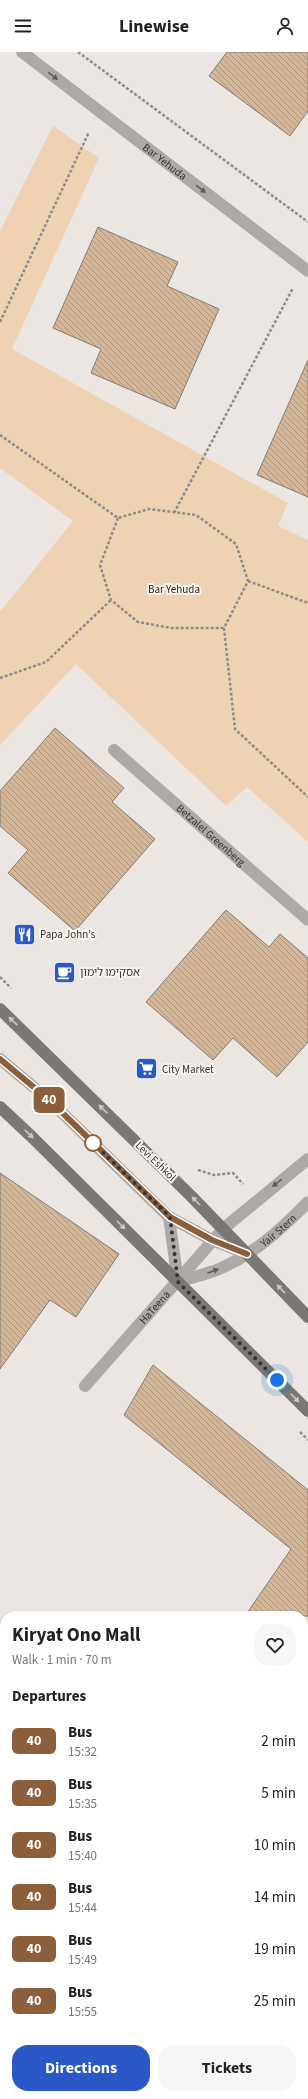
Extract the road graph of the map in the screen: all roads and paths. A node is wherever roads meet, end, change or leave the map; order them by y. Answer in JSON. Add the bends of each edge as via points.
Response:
{"nodes":[{"id":1,"x":22,"y":52,"type":"edge"},
{"id":2,"x":78,"y":52,"type":"edge"},
{"id":3,"x":99,"y":111,"type":"junction"},
{"id":4,"x":308,"y":222,"type":"edge"},
{"id":5,"x":306,"y":269,"type":"edge"},
{"id":6,"x":0,"y":322,"type":"edge"},
{"id":7,"x":0,"y":434,"type":"edge"},
{"id":8,"x":174,"y":513,"type":"junction"},
{"id":9,"x":118,"y":518,"type":"junction"},
{"id":10,"x":248,"y":581,"type":"junction"},
{"id":11,"x":111,"y":600,"type":"junction"},
{"id":12,"x":308,"y":603,"type":"edge"},
{"id":13,"x":224,"y":628,"type":"junction"},
{"id":14,"x":0,"y":678,"type":"edge"},
{"id":15,"x":114,"y":750,"type":"dead end"},
{"id":16,"x":308,"y":797,"type":"edge"},
{"id":17,"x":308,"y":920,"type":"edge"},
{"id":18,"x":0,"y":977,"type":"edge"},
{"id":19,"x":16,"y":993,"type":"dead end"},
{"id":20,"x":0,"y":1009,"type":"edge"},
{"id":21,"x":0,"y":1059,"type":"edge"},
{"id":22,"x":0,"y":1107,"type":"edge"},
{"id":23,"x":308,"y":1159,"type":"edge"},
{"id":24,"x":194,"y":1169,"type":"dead end"},
{"id":25,"x":258,"y":1198,"type":"junction"},
{"id":26,"x":308,"y":1202,"type":"edge"},
{"id":27,"x":170,"y":1217,"type":"junction"},
{"id":28,"x":223,"y":1228,"type":"junction"},
{"id":29,"x":212,"y":1240,"type":"junction"},
{"id":30,"x":247,"y":1254,"type":"junction"},
{"id":31,"x":178,"y":1282,"type":"junction"},
{"id":32,"x":308,"y":1317,"type":"edge"},
{"id":33,"x":86,"y":1386,"type":"dead end"},
{"id":34,"x":308,"y":1411,"type":"edge"}],
"edges":[{"from":1,"to":3,"type":"street","name":"Bar Yehuda","one_way":true},
{"from":2,"to":4,"type":"path"},
{"from":3,"to":5,"type":"street","name":"Bar Yehuda","one_way":true},
{"from":3,"to":6,"type":"path"},
{"from":5,"to":8,"type":"path"},
{"from":7,"to":9,"type":"path"},
{"from":8,"to":9,"type":"path","via":[[148,509]]},
{"from":8,"to":10,"type":"path","via":[[196,515],[236,544]]},
{"from":9,"to":11,"type":"path","via":[[100,565]]},
{"from":10,"to":12,"type":"path"},
{"from":10,"to":13,"type":"path"},
{"from":11,"to":13,"type":"path","via":[[138,622],[171,628]]},
{"from":11,"to":14,"type":"path","via":[[46,662]]},
{"from":13,"to":16,"type":"path","via":[[235,729]]},
{"from":15,"to":17,"type":"street","name":"Betzalel Greenberg"},
{"from":18,"to":19,"type":"path"},
{"from":28,"to":20,"type":"main road","name":"Levi Eshkol","one_way":true},
{"from":21,"to":27,"type":"street","via":[[48,1099]]},
{"from":22,"to":31,"type":"main road","one_way":true},
{"from":23,"to":25,"type":"street","one_way":true},
{"from":24,"to":25,"type":"path","via":[[214,1175],[233,1173]]},
{"from":25,"to":28,"type":"street"},
{"from":26,"to":30,"type":"street","name":"Yair Stern","via":[[286,1225]]},
{"from":27,"to":29,"type":"street"},
{"from":27,"to":31,"type":"street"},
{"from":28,"to":29,"type":"street","name":"HaTeena"},
{"from":28,"to":30,"type":"main road","name":"Levi Eshkol"},
{"from":29,"to":30,"type":"street"},
{"from":29,"to":31,"type":"street","name":"HaTeena"},
{"from":31,"to":30,"type":"street","name":"Yair Stern","one_way":true,"via":[[213,1271]]},
{"from":32,"to":30,"type":"main road","name":"Levi Eshkol","one_way":true},
{"from":31,"to":33,"type":"street","name":"HaTeena"},
{"from":31,"to":34,"type":"main road","one_way":true}]}
